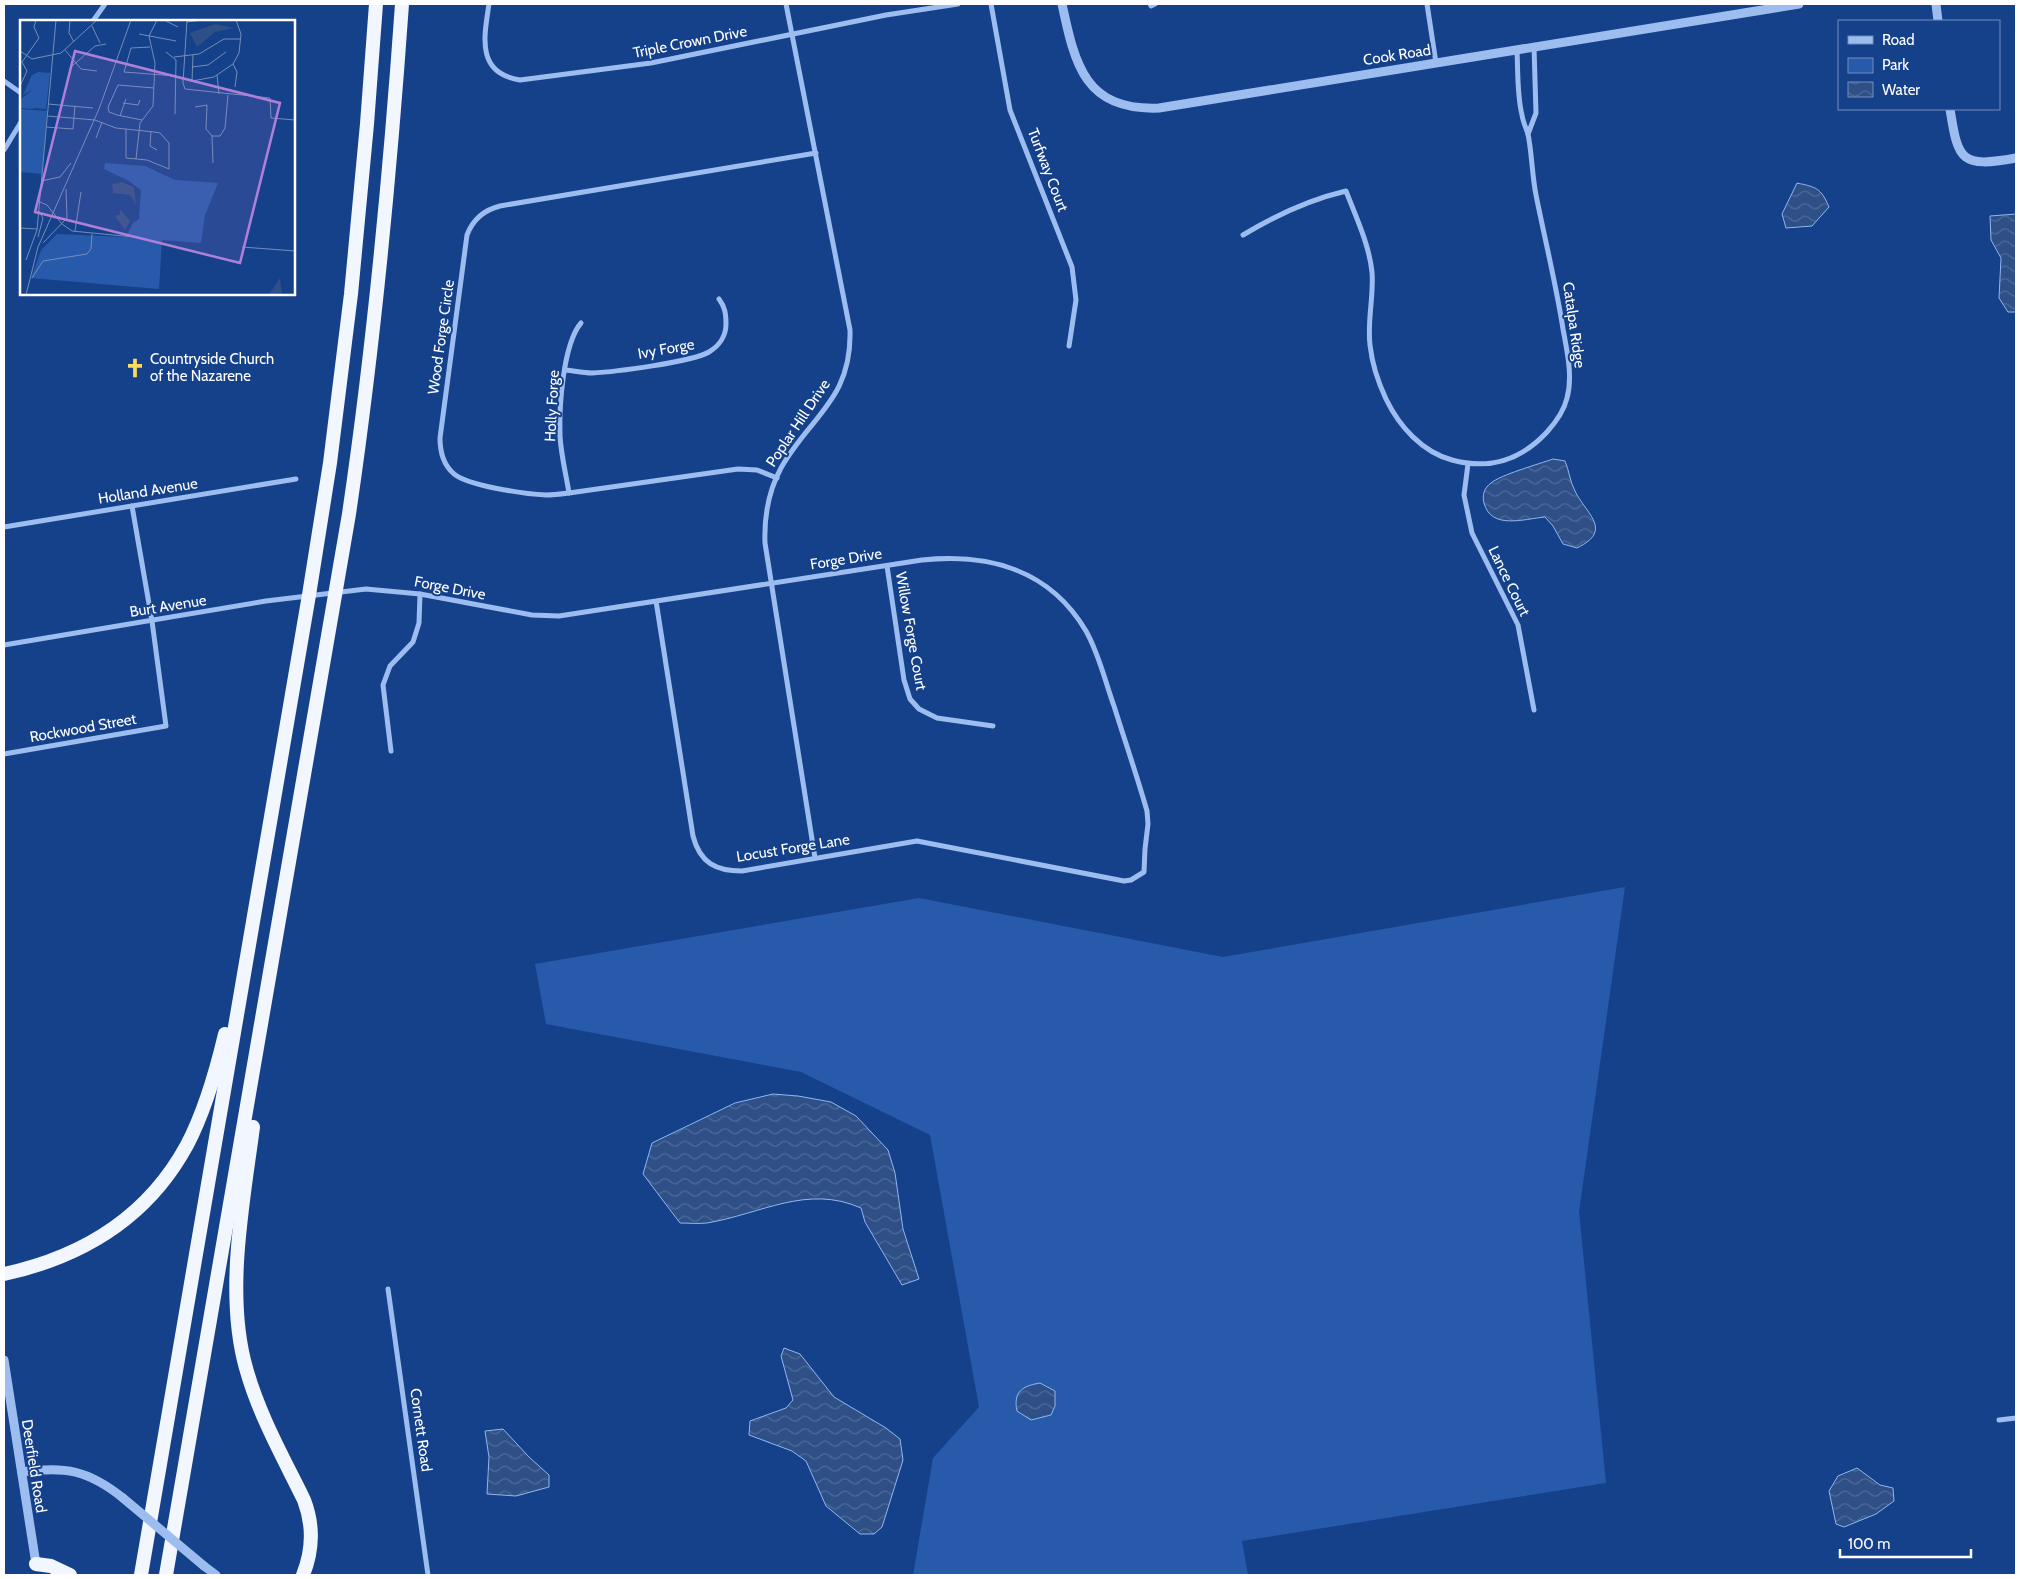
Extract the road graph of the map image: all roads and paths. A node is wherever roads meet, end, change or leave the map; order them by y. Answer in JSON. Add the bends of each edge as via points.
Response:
{"nodes":[{"id":1,"x":105,"y":4,"type":"edge"},
{"id":2,"x":376,"y":4,"type":"edge"},
{"id":3,"x":402,"y":4,"type":"edge"},
{"id":4,"x":489,"y":4,"type":"edge"},
{"id":5,"x":786,"y":4,"type":"edge"},
{"id":6,"x":958,"y":4,"type":"edge"},
{"id":7,"x":991,"y":4,"type":"edge"},
{"id":8,"x":1062,"y":4,"type":"edge"},
{"id":9,"x":1427,"y":4,"type":"edge"},
{"id":10,"x":1799,"y":4,"type":"edge"},
{"id":11,"x":1936,"y":4,"type":"edge"},
{"id":12,"x":94,"y":20,"type":"edge"},
{"id":13,"x":1938,"y":20,"type":"edge"},
{"id":14,"x":792,"y":35,"type":"junction"},
{"id":15,"x":1534,"y":48,"type":"junction"},
{"id":16,"x":1517,"y":50,"type":"junction"},
{"id":17,"x":1436,"y":63,"type":"junction"},
{"id":18,"x":4,"y":81,"type":"edge"},
{"id":19,"x":20,"y":93,"type":"edge"},
{"id":20,"x":1950,"y":110,"type":"edge"},
{"id":21,"x":20,"y":124,"type":"edge"},
{"id":22,"x":1528,"y":134,"type":"junction"},
{"id":23,"x":4,"y":150,"type":"edge"},
{"id":24,"x":816,"y":153,"type":"junction"},
{"id":25,"x":2016,"y":158,"type":"edge"},
{"id":26,"x":1243,"y":235,"type":"dead end"},
{"id":27,"x":719,"y":299,"type":"dead end"},
{"id":28,"x":581,"y":322,"type":"dead end"},
{"id":29,"x":1069,"y":346,"type":"dead end"},
{"id":30,"x":566,"y":370,"type":"junction"},
{"id":31,"x":1468,"y":464,"type":"junction"},
{"id":32,"x":776,"y":478,"type":"junction"},
{"id":33,"x":296,"y":480,"type":"dead end"},
{"id":34,"x":569,"y":493,"type":"junction"},
{"id":35,"x":132,"y":506,"type":"junction"},
{"id":36,"x":4,"y":527,"type":"edge"},
{"id":37,"x":887,"y":566,"type":"junction"},
{"id":38,"x":772,"y":583,"type":"junction"},
{"id":39,"x":336,"y":592,"type":"junction"},
{"id":40,"x":420,"y":594,"type":"junction"},
{"id":41,"x":309,"y":595,"type":"junction"},
{"id":42,"x":656,"y":601,"type":"junction"},
{"id":43,"x":152,"y":621,"type":"junction"},
{"id":44,"x":4,"y":645,"type":"edge"},
{"id":45,"x":1534,"y":710,"type":"dead end"},
{"id":46,"x":993,"y":726,"type":"dead end"},
{"id":47,"x":392,"y":751,"type":"dead end"},
{"id":48,"x":4,"y":754,"type":"edge"},
{"id":49,"x":815,"y":858,"type":"junction"},
{"id":50,"x":1144,"y":872,"type":"joint"},
{"id":51,"x":280,"y":916,"type":"junction"},
{"id":52,"x":243,"y":981,"type":"junction"},
{"id":53,"x":4,"y":1274,"type":"edge"},
{"id":54,"x":388,"y":1289,"type":"dead end"},
{"id":55,"x":4,"y":1360,"type":"edge"},
{"id":56,"x":2016,"y":1418,"type":"edge"},
{"id":57,"x":1999,"y":1420,"type":"dead end"},
{"id":58,"x":22,"y":1472,"type":"junction"},
{"id":59,"x":36,"y":1567,"type":"joint"},
{"id":60,"x":70,"y":1575,"type":"edge"},
{"id":61,"x":141,"y":1575,"type":"edge"},
{"id":62,"x":166,"y":1575,"type":"edge"},
{"id":63,"x":216,"y":1575,"type":"edge"},
{"id":64,"x":304,"y":1575,"type":"edge"},
{"id":65,"x":428,"y":1575,"type":"edge"}],
"edges":[{"from":1,"to":12,"type":"street"},
{"from":2,"to":41,"type":"highway","via":[[351,294],[330,463]]},
{"from":3,"to":39,"type":"highway","via":[[373,338]]},
{"from":4,"to":14,"type":"street","name":"Triple Crown Drive","via":[[485,34],[488,60],[501,74],[520,80],[651,63]]},
{"from":5,"to":14,"type":"street","name":"Poplar Hill Drive"},
{"from":6,"to":14,"type":"street","name":"Triple Crown Drive"},
{"from":7,"to":29,"type":"street","name":"Turfway Court","via":[[1010,110],[1072,267],[1076,300]]},
{"from":8,"to":17,"type":"street","name":"Cook Road","via":[[1075,57],[1088,81],[1107,99],[1138,109]]},
{"from":9,"to":17,"type":"street"},
{"from":10,"to":15,"type":"street","name":"Cook Road"},
{"from":11,"to":13,"type":"street"},
{"from":14,"to":24,"type":"street","name":"Poplar Hill Drive"},
{"from":15,"to":16,"type":"street","name":"Cook Road"},
{"from":15,"to":22,"type":"street","name":"Catalpa Ridge","via":[[1536,113]]},
{"from":16,"to":17,"type":"street","name":"Cook Road"},
{"from":16,"to":22,"type":"street","name":"Catalpa Ridge","via":[[1521,114]]},
{"from":18,"to":19,"type":"street"},
{"from":20,"to":25,"type":"street","via":[[1955,140],[1962,154],[1983,162]]},
{"from":21,"to":23,"type":"street"},
{"from":22,"to":31,"type":"street","name":"Catalpa Ridge","via":[[1536,195],[1570,366],[1568,397],[1557,420],[1534,446],[1518,456],[1492,464]]},
{"from":24,"to":32,"type":"street","name":"Poplar Hill Drive","via":[[848,317],[848,357],[832,400]]},
{"from":24,"to":34,"type":"street","name":"Wood Forge Circle","via":[[500,206],[487,210],[473,223],[467,235],[440,438],[442,457],[453,474],[470,483],[542,495]]},
{"from":26,"to":31,"type":"street","name":"Catalpa Ridge","via":[[1300,205],[1346,191],[1372,269],[1370,343],[1374,370],[1386,399],[1410,434],[1428,450]]},
{"from":27,"to":30,"type":"street","name":"Ivy Forge","via":[[725,310],[726,328],[722,340],[708,352],[684,360],[619,370],[587,373]]},
{"from":28,"to":30,"type":"street","name":"Holly Forge","via":[[571,339]]},
{"from":30,"to":34,"type":"street","name":"Holly Forge","via":[[560,437]]},
{"from":31,"to":45,"type":"street","name":"Lance Court","via":[[1464,495],[1472,533],[1518,626]]},
{"from":32,"to":34,"type":"street","name":"Wood Forge Circle","via":[[744,468]]},
{"from":32,"to":38,"type":"street","name":"Poplar Hill Drive","via":[[765,517],[765,543]]},
{"from":33,"to":35,"type":"street","name":"Holland Avenue"},
{"from":35,"to":36,"type":"street","name":"Holland Avenue"},
{"from":35,"to":43,"type":"street"},
{"from":37,"to":38,"type":"street","name":"Forge Drive"},
{"from":37,"to":46,"type":"street","name":"Willow Forge Court","via":[[904,680],[910,699],[919,709],[937,718]]},
{"from":37,"to":50,"type":"street","name":"Forge Drive","via":[[948,558],[1000,564],[1041,584],[1070,610],[1094,649],[1147,811]]},
{"from":38,"to":42,"type":"street","name":"Forge Drive"},
{"from":38,"to":49,"type":"street","name":"Poplar Hill Drive"},
{"from":39,"to":40,"type":"street","name":"Forge Drive","via":[[366,589]]},
{"from":39,"to":41,"type":"street","name":"Burt Avenue"},
{"from":39,"to":51,"type":"highway"},
{"from":40,"to":42,"type":"street","name":"Forge Drive","via":[[546,617]]},
{"from":40,"to":47,"type":"street","via":[[419,623],[413,642],[390,666],[383,685]]},
{"from":41,"to":43,"type":"street","name":"Burt Avenue"},
{"from":41,"to":52,"type":"highway"},
{"from":42,"to":49,"type":"street","name":"Locust Forge Lane","via":[[693,836],[698,849],[710,864],[728,871]]},
{"from":43,"to":44,"type":"street","name":"Burt Avenue"},
{"from":43,"to":48,"type":"street","name":"Rockwood Street","via":[[166,726]]},
{"from":49,"to":50,"type":"street","name":"Locust Forge Lane","via":[[924,842],[1124,881]]},
{"from":51,"to":62,"type":"highway"},
{"from":51,"to":64,"type":"highway","via":[[240,1232],[236,1297],[241,1349],[254,1393],[310,1519],[312,1545]]},
{"from":52,"to":53,"type":"highway","via":[[204,1108],[188,1143],[163,1182],[136,1211],[105,1234],[52,1259]]},
{"from":52,"to":61,"type":"highway"},
{"from":54,"to":65,"type":"street","name":"Cornett Road"},
{"from":55,"to":58,"type":"street","name":"Deerfield Road"},
{"from":56,"to":57,"type":"street"},
{"from":58,"to":59,"type":"street","name":"Deerfield Road"},
{"from":58,"to":63,"type":"street","bridge":true,"via":[[67,1470],[99,1482]]},
{"from":59,"to":60,"type":"highway","via":[[51,1566]]}]}
